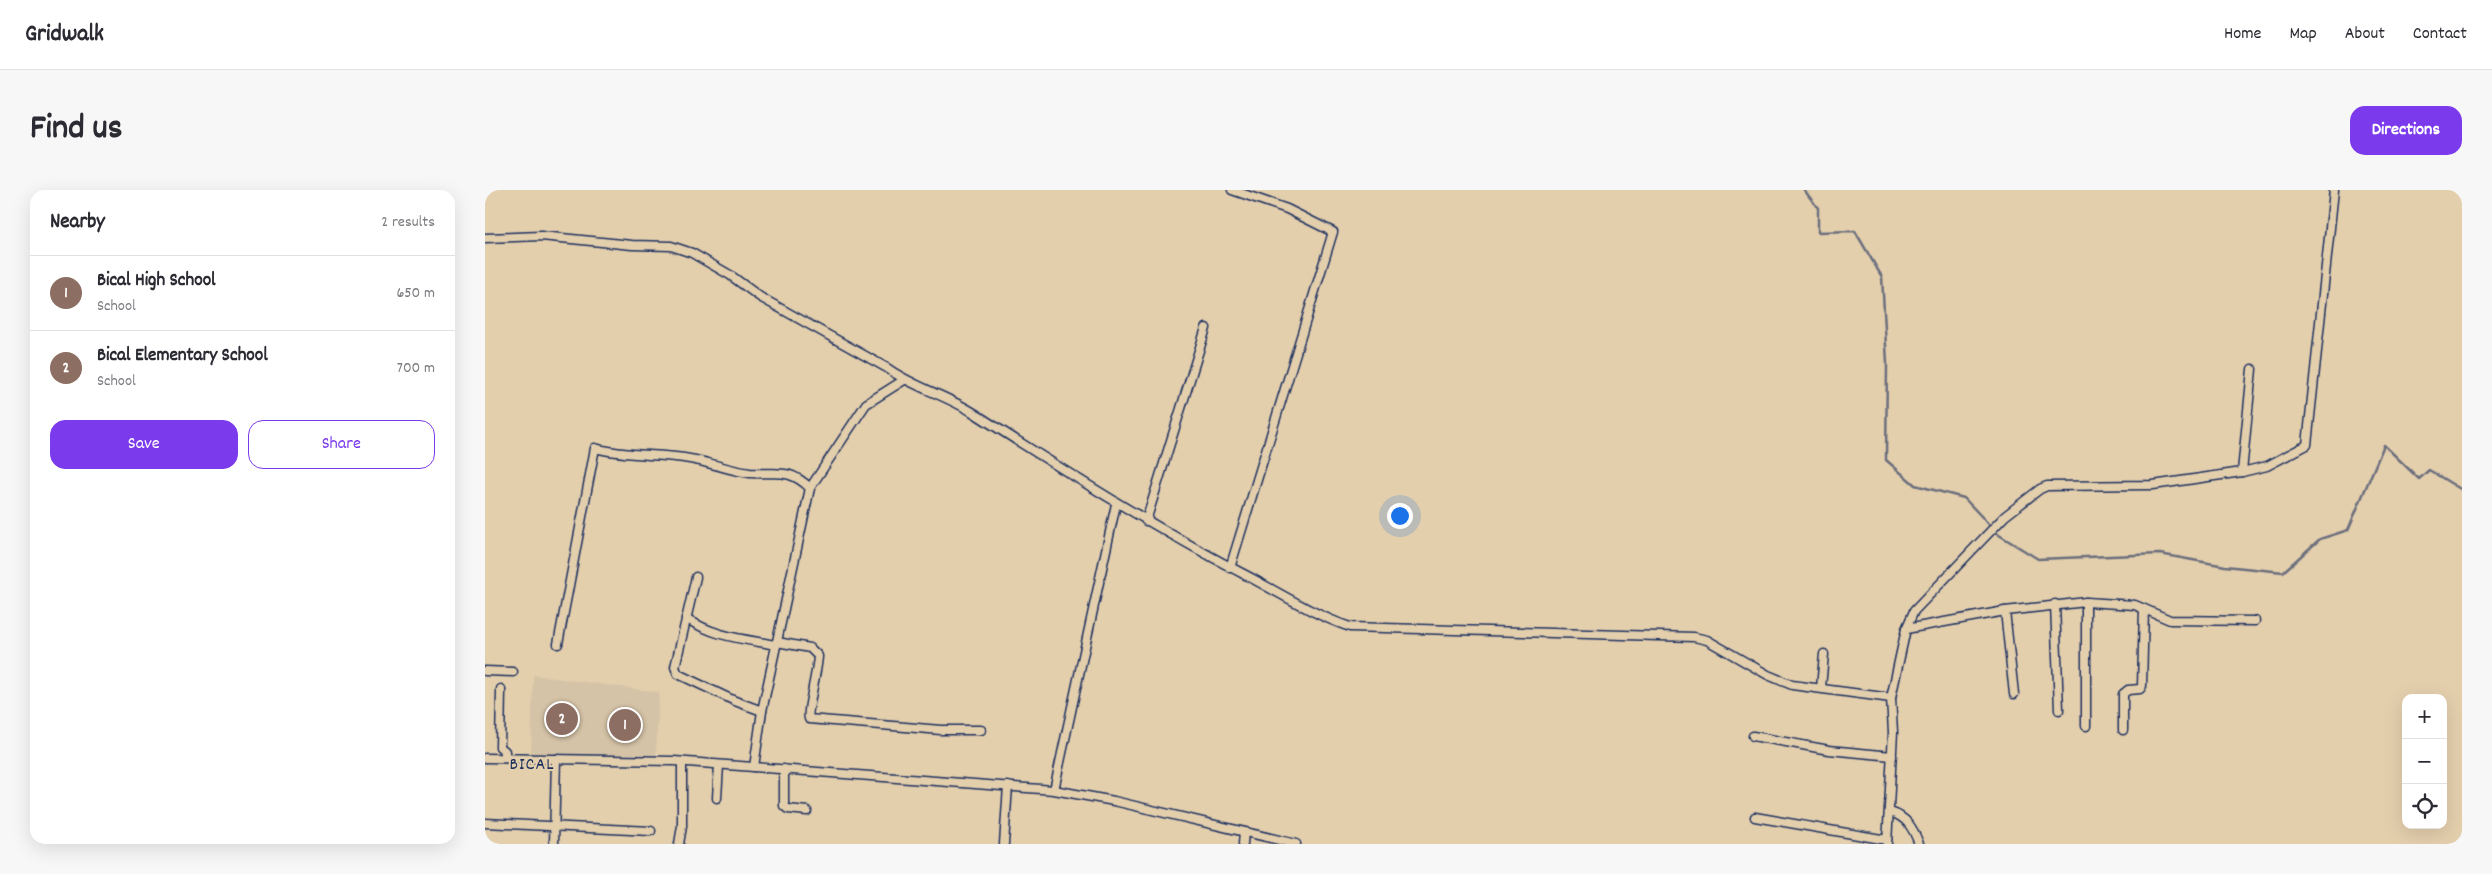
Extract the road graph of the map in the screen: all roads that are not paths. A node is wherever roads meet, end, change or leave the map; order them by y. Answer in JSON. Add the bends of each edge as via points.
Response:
{"nodes":[{"id":1,"x":1232,"y":190,"type":"edge"},
{"id":2,"x":2334,"y":190,"type":"edge"},
{"id":3,"x":485,"y":238,"type":"edge"},
{"id":4,"x":1206,"y":328,"type":"dead end"},
{"id":5,"x":2252,"y":368,"type":"dead end"},
{"id":6,"x":904,"y":380,"type":"junction"},
{"id":7,"x":2242,"y":472,"type":"junction"},
{"id":8,"x":810,"y":488,"type":"junction"},
{"id":9,"x":1116,"y":504,"type":"junction"},
{"id":10,"x":1146,"y":521,"type":"junction"},
{"id":11,"x":1230,"y":568,"type":"junction"},
{"id":12,"x":696,"y":577,"type":"dead end"},
{"id":13,"x":2086,"y":602,"type":"junction"},
{"id":14,"x":2055,"y":604,"type":"junction"},
{"id":15,"x":2144,"y":609,"type":"junction"},
{"id":16,"x":2005,"y":611,"type":"junction"},
{"id":17,"x":686,"y":618,"type":"junction"},
{"id":18,"x":2255,"y":621,"type":"dead end"},
{"id":19,"x":1906,"y":629,"type":"junction"},
{"id":20,"x":776,"y":643,"type":"junction"},
{"id":21,"x":558,"y":644,"type":"dead end"},
{"id":22,"x":1824,"y":654,"type":"dead end"},
{"id":23,"x":485,"y":671,"type":"edge"},
{"id":24,"x":513,"y":672,"type":"dead end"},
{"id":25,"x":1821,"y":688,"type":"junction"},
{"id":26,"x":501,"y":689,"type":"dead end"},
{"id":27,"x":2014,"y":694,"type":"dead end"},
{"id":28,"x":1891,"y":698,"type":"junction"},
{"id":29,"x":2059,"y":710,"type":"dead end"},
{"id":30,"x":761,"y":711,"type":"junction"},
{"id":31,"x":2086,"y":726,"type":"dead end"},
{"id":32,"x":981,"y":730,"type":"dead end"},
{"id":33,"x":2123,"y":730,"type":"dead end"},
{"id":34,"x":1753,"y":736,"type":"dead end"},
{"id":35,"x":1892,"y":756,"type":"junction"},
{"id":36,"x":485,"y":758,"type":"edge"},
{"id":37,"x":505,"y":758,"type":"junction"},
{"id":38,"x":556,"y":759,"type":"junction"},
{"id":39,"x":682,"y":762,"type":"junction"},
{"id":40,"x":719,"y":765,"type":"junction"},
{"id":41,"x":754,"y":767,"type":"junction"},
{"id":42,"x":783,"y":769,"type":"junction"},
{"id":43,"x":1008,"y":786,"type":"junction"},
{"id":44,"x":1054,"y":790,"type":"junction"},
{"id":45,"x":717,"y":798,"type":"dead end"},
{"id":46,"x":807,"y":811,"type":"dead end"},
{"id":47,"x":1890,"y":812,"type":"junction"},
{"id":48,"x":1755,"y":817,"type":"dead end"},
{"id":49,"x":485,"y":823,"type":"edge"},
{"id":50,"x":556,"y":826,"type":"junction"},
{"id":51,"x":651,"y":831,"type":"dead end"},
{"id":52,"x":1244,"y":832,"type":"junction"},
{"id":53,"x":1887,"y":842,"type":"edge"},
{"id":54,"x":554,"y":844,"type":"edge"},
{"id":55,"x":679,"y":844,"type":"edge"},
{"id":56,"x":1004,"y":844,"type":"edge"},
{"id":57,"x":1243,"y":844,"type":"edge"},
{"id":58,"x":1296,"y":844,"type":"edge"},
{"id":59,"x":1919,"y":844,"type":"edge"}],
"edges":[{"from":1,"to":11,"type":"street","via":[[1287,210],[1333,232]]},
{"from":2,"to":7,"type":"street","via":[[2307,445],[2267,466]]},
{"from":3,"to":6,"type":"street","via":[[541,236],[671,246],[692,253],[760,297]]},
{"from":4,"to":10,"type":"street"},
{"from":5,"to":7,"type":"street"},
{"from":6,"to":8,"type":"street","via":[[866,404]]},
{"from":6,"to":9,"type":"street","via":[[958,403]]},
{"from":7,"to":19,"type":"street","via":[[2153,485],[2047,486],[2040,489],[2005,516],[1920,603]]},
{"from":8,"to":20,"type":"street"},
{"from":8,"to":21,"type":"street","via":[[794,475],[784,472],[749,473],[687,458],[617,454],[595,448]]},
{"from":9,"to":10,"type":"street"},
{"from":9,"to":44,"type":"street"},
{"from":10,"to":11,"type":"street"},
{"from":11,"to":25,"type":"street","via":[[1350,627],[1694,637],[1707,640],[1781,682]]},
{"from":12,"to":17,"type":"street"},
{"from":13,"to":14,"type":"street"},
{"from":13,"to":15,"type":"street","via":[[2135,605]]},
{"from":13,"to":31,"type":"street"},
{"from":14,"to":16,"type":"street"},
{"from":14,"to":29,"type":"street"},
{"from":15,"to":18,"type":"street","via":[[2170,620]]},
{"from":15,"to":33,"type":"street","via":[[2142,686],[2123,694]]},
{"from":16,"to":19,"type":"street"},
{"from":16,"to":27,"type":"street"},
{"from":17,"to":20,"type":"street","via":[[721,635]]},
{"from":17,"to":30,"type":"street","via":[[675,667],[678,674]]},
{"from":19,"to":28,"type":"street"},
{"from":20,"to":30,"type":"street"},
{"from":20,"to":32,"type":"street","via":[[809,648],[818,656],[807,714],[809,718],[941,730]]},
{"from":22,"to":25,"type":"street"},
{"from":23,"to":24,"type":"street"},
{"from":25,"to":28,"type":"street"},
{"from":26,"to":37,"type":"street","via":[[500,747],[505,751]]},
{"from":28,"to":35,"type":"street"},
{"from":30,"to":41,"type":"street"},
{"from":34,"to":35,"type":"street","via":[[1829,750]]},
{"from":35,"to":47,"type":"street"},
{"from":36,"to":37,"type":"street"},
{"from":37,"to":38,"type":"street"},
{"from":38,"to":39,"type":"street"},
{"from":38,"to":50,"type":"street"},
{"from":39,"to":40,"type":"street"},
{"from":39,"to":55,"type":"street","via":[[683,826]]},
{"from":40,"to":41,"type":"street"},
{"from":40,"to":45,"type":"street"},
{"from":41,"to":42,"type":"street"},
{"from":42,"to":43,"type":"street"},
{"from":42,"to":46,"type":"street","via":[[784,806]]},
{"from":43,"to":44,"type":"street"},
{"from":43,"to":56,"type":"street"},
{"from":44,"to":52,"type":"street"},
{"from":47,"to":53,"type":"street"},
{"from":47,"to":59,"type":"street","via":[[1904,818]]},
{"from":48,"to":53,"type":"street"},
{"from":49,"to":50,"type":"street"},
{"from":50,"to":51,"type":"street"},
{"from":50,"to":54,"type":"street"},
{"from":52,"to":57,"type":"street"},
{"from":52,"to":58,"type":"street"}]}
